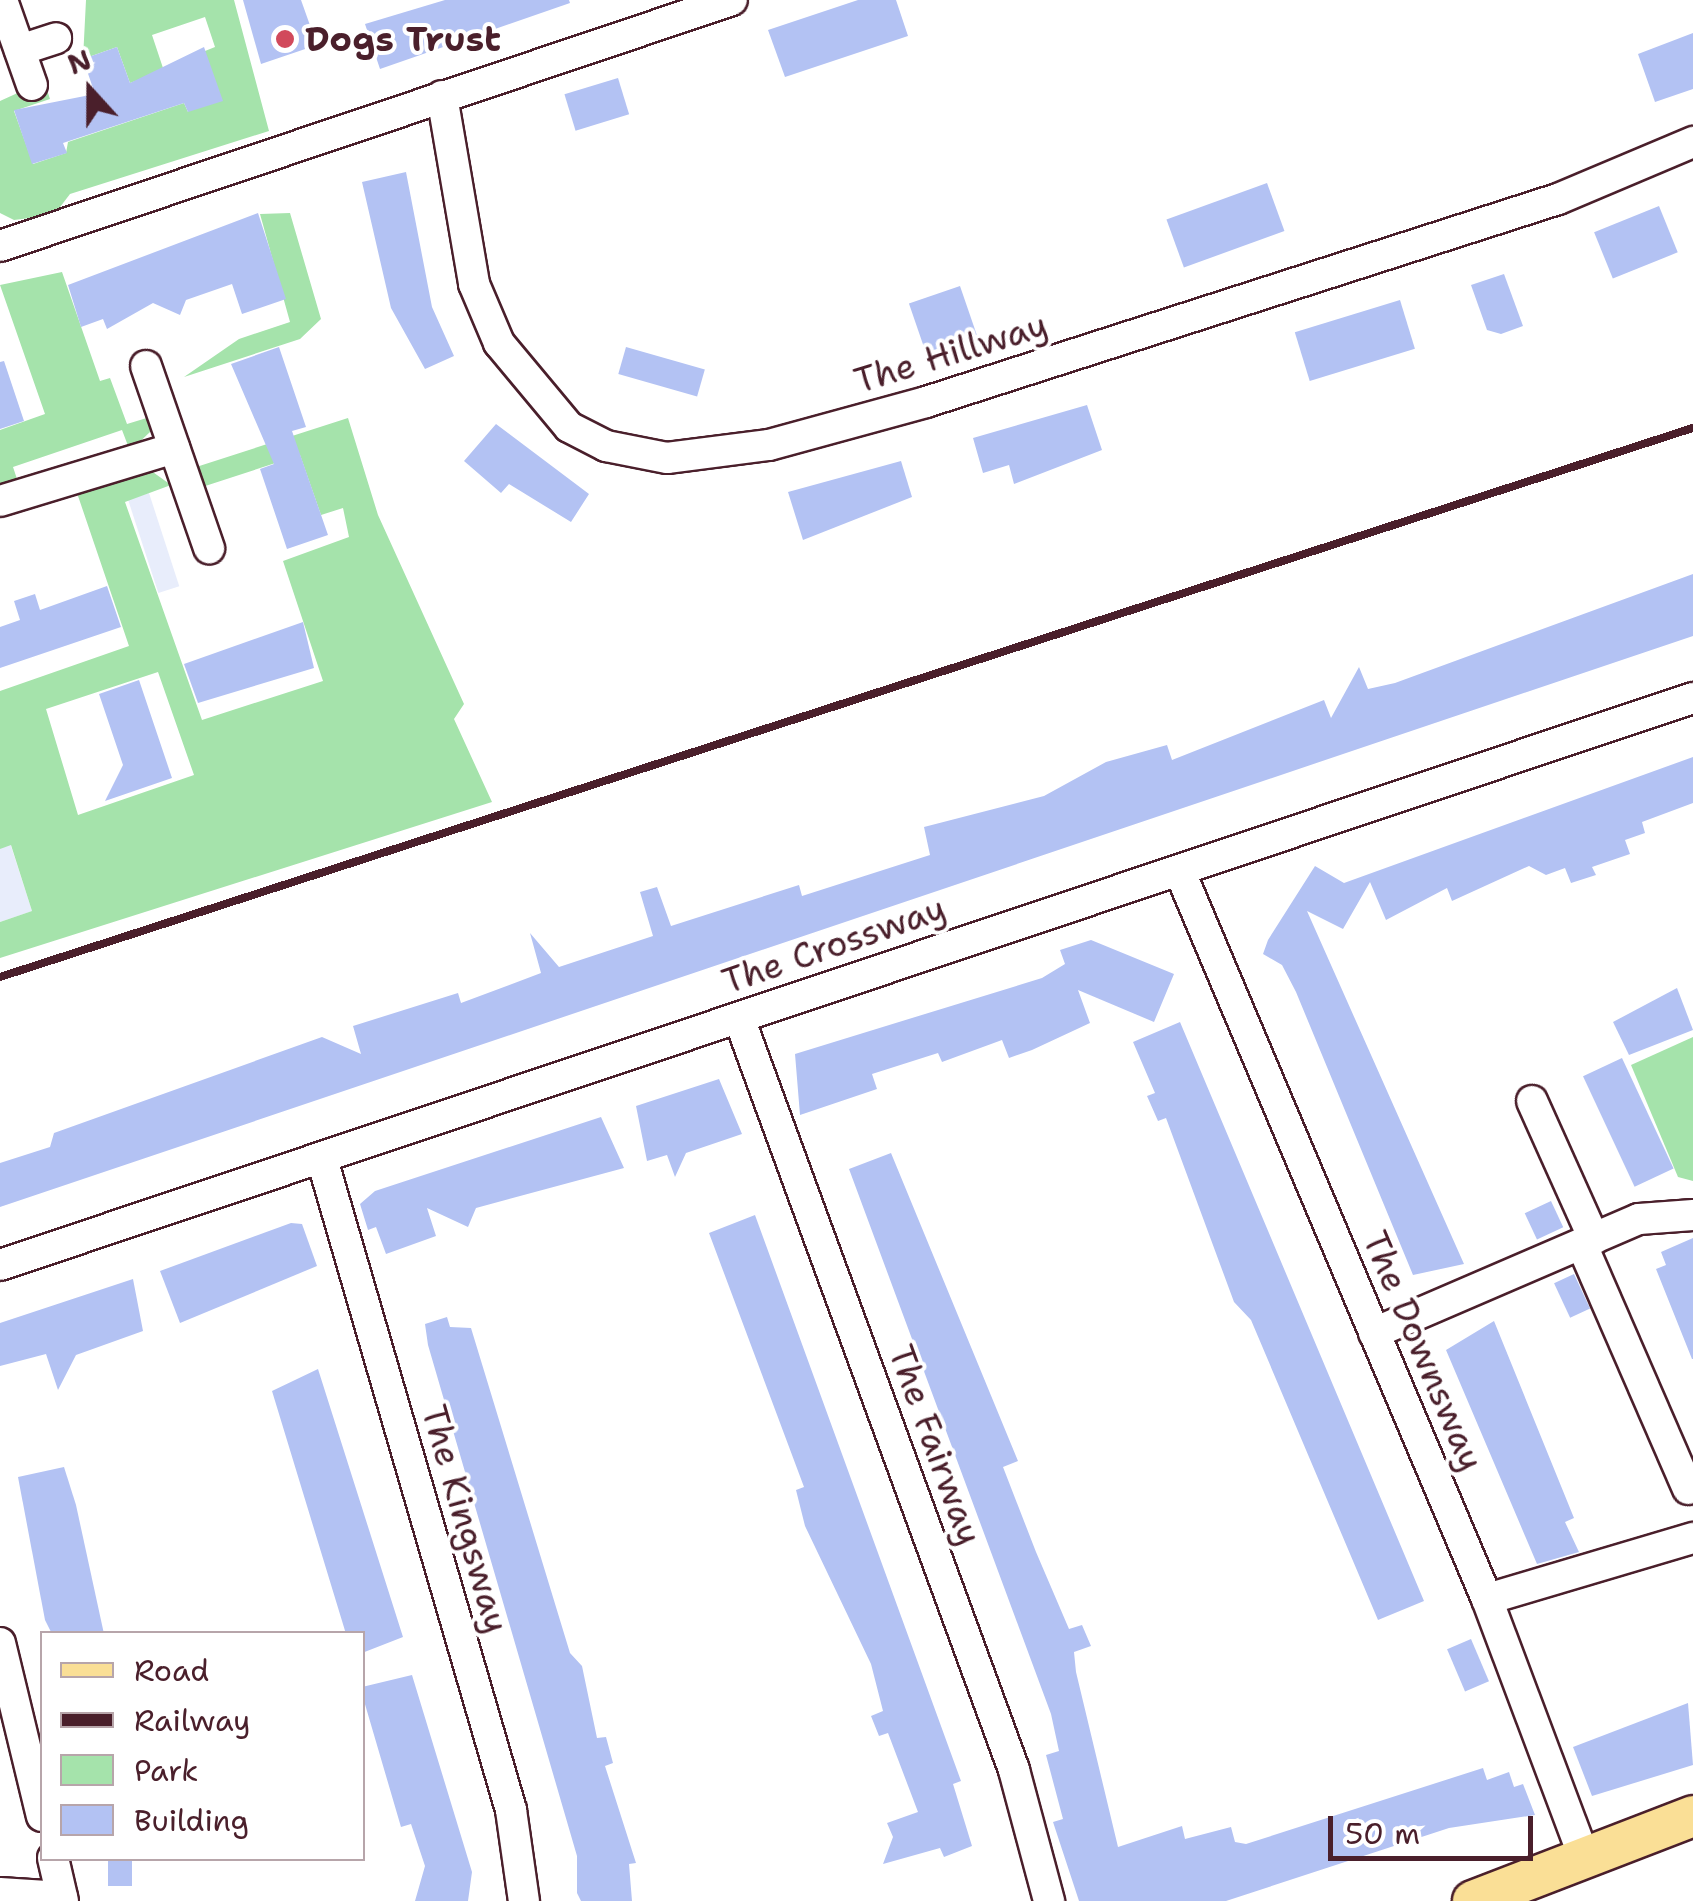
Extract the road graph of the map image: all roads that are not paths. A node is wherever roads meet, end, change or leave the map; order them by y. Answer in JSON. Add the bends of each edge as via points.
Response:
{"nodes":[{"id":1,"x":2,"y":0,"type":"edge"},
{"id":2,"x":732,"y":0,"type":"edge"},
{"id":3,"x":56,"y":38,"type":"dead end"},
{"id":4,"x":20,"y":50,"type":"junction"},
{"id":5,"x":32,"y":85,"type":"dead end"},
{"id":6,"x":442,"y":96,"type":"junction"},
{"id":7,"x":1693,"y":142,"type":"edge"},
{"id":8,"x":0,"y":246,"type":"edge"},
{"id":9,"x":146,"y":366,"type":"dead end"},
{"id":10,"x":174,"y":448,"type":"junction"},
{"id":11,"x":0,"y":500,"type":"edge"},
{"id":12,"x":208,"y":548,"type":"dead end"},
{"id":13,"x":1693,"y":698,"type":"edge"},
{"id":14,"x":1180,"y":872,"type":"junction"},
{"id":15,"x":740,"y":1018,"type":"junction"},
{"id":16,"x":1532,"y":1100,"type":"dead end"},
{"id":17,"x":322,"y":1159,"type":"junction"},
{"id":18,"x":1693,"y":1215,"type":"edge"},
{"id":19,"x":1588,"y":1242,"type":"junction"},
{"id":20,"x":0,"y":1265,"type":"edge"},
{"id":21,"x":1374,"y":1333,"type":"junction"},
{"id":22,"x":1688,"y":1490,"type":"dead end"},
{"id":23,"x":1693,"y":1538,"type":"edge"},
{"id":24,"x":1488,"y":1599,"type":"junction"},
{"id":25,"x":0,"y":1643,"type":"edge"},
{"id":26,"x":40,"y":1808,"type":"edge"},
{"id":27,"x":1693,"y":1816,"type":"edge"},
{"id":28,"x":1693,"y":1834,"type":"edge"},
{"id":29,"x":54,"y":1861,"type":"edge"},
{"id":30,"x":1586,"y":1862,"type":"junction"},
{"id":31,"x":0,"y":1893,"type":"edge"},
{"id":32,"x":63,"y":1899,"type":"edge"},
{"id":33,"x":524,"y":1901,"type":"edge"},
{"id":34,"x":1050,"y":1901,"type":"edge"},
{"id":35,"x":1473,"y":1901,"type":"edge"}],
"edges":[{"from":1,"to":4,"type":"street"},
{"from":2,"to":6,"type":"street"},
{"from":3,"to":4,"type":"street"},
{"from":4,"to":5,"type":"street"},
{"from":6,"to":7,"type":"street","name":"The Hillway","via":[[474,284],[499,343],[568,427],[634,455],[667,458],[768,445],[926,402],[1558,198]]},
{"from":6,"to":8,"type":"street"},
{"from":9,"to":10,"type":"street"},
{"from":10,"to":11,"type":"street"},
{"from":10,"to":12,"type":"street"},
{"from":13,"to":14,"type":"street","name":"The Crossway"},
{"from":14,"to":15,"type":"street","name":"The Crossway"},
{"from":14,"to":21,"type":"street","name":"The Downsway"},
{"from":15,"to":17,"type":"street","name":"The Crossway"},
{"from":15,"to":34,"type":"street","name":"The Fairway","via":[[1014,1770]]},
{"from":16,"to":19,"type":"street"},
{"from":17,"to":20,"type":"street","name":"The Crossway"},
{"from":17,"to":33,"type":"street","name":"The Kingsway","via":[[511,1810]]},
{"from":18,"to":19,"type":"street","via":[[1662,1212]]},
{"from":19,"to":21,"type":"street"},
{"from":19,"to":22,"type":"street"},
{"from":21,"to":24,"type":"street","name":"The Downsway"},
{"from":23,"to":24,"type":"street"},
{"from":24,"to":30,"type":"street","name":"The Downsway"},
{"from":25,"to":26,"type":"street"},
{"from":27,"to":30,"type":"main road"},
{"from":28,"to":30,"type":"main road"},
{"from":29,"to":32,"type":"street"},
{"from":30,"to":35,"type":"main road"},
{"from":31,"to":32,"type":"street"}]}
